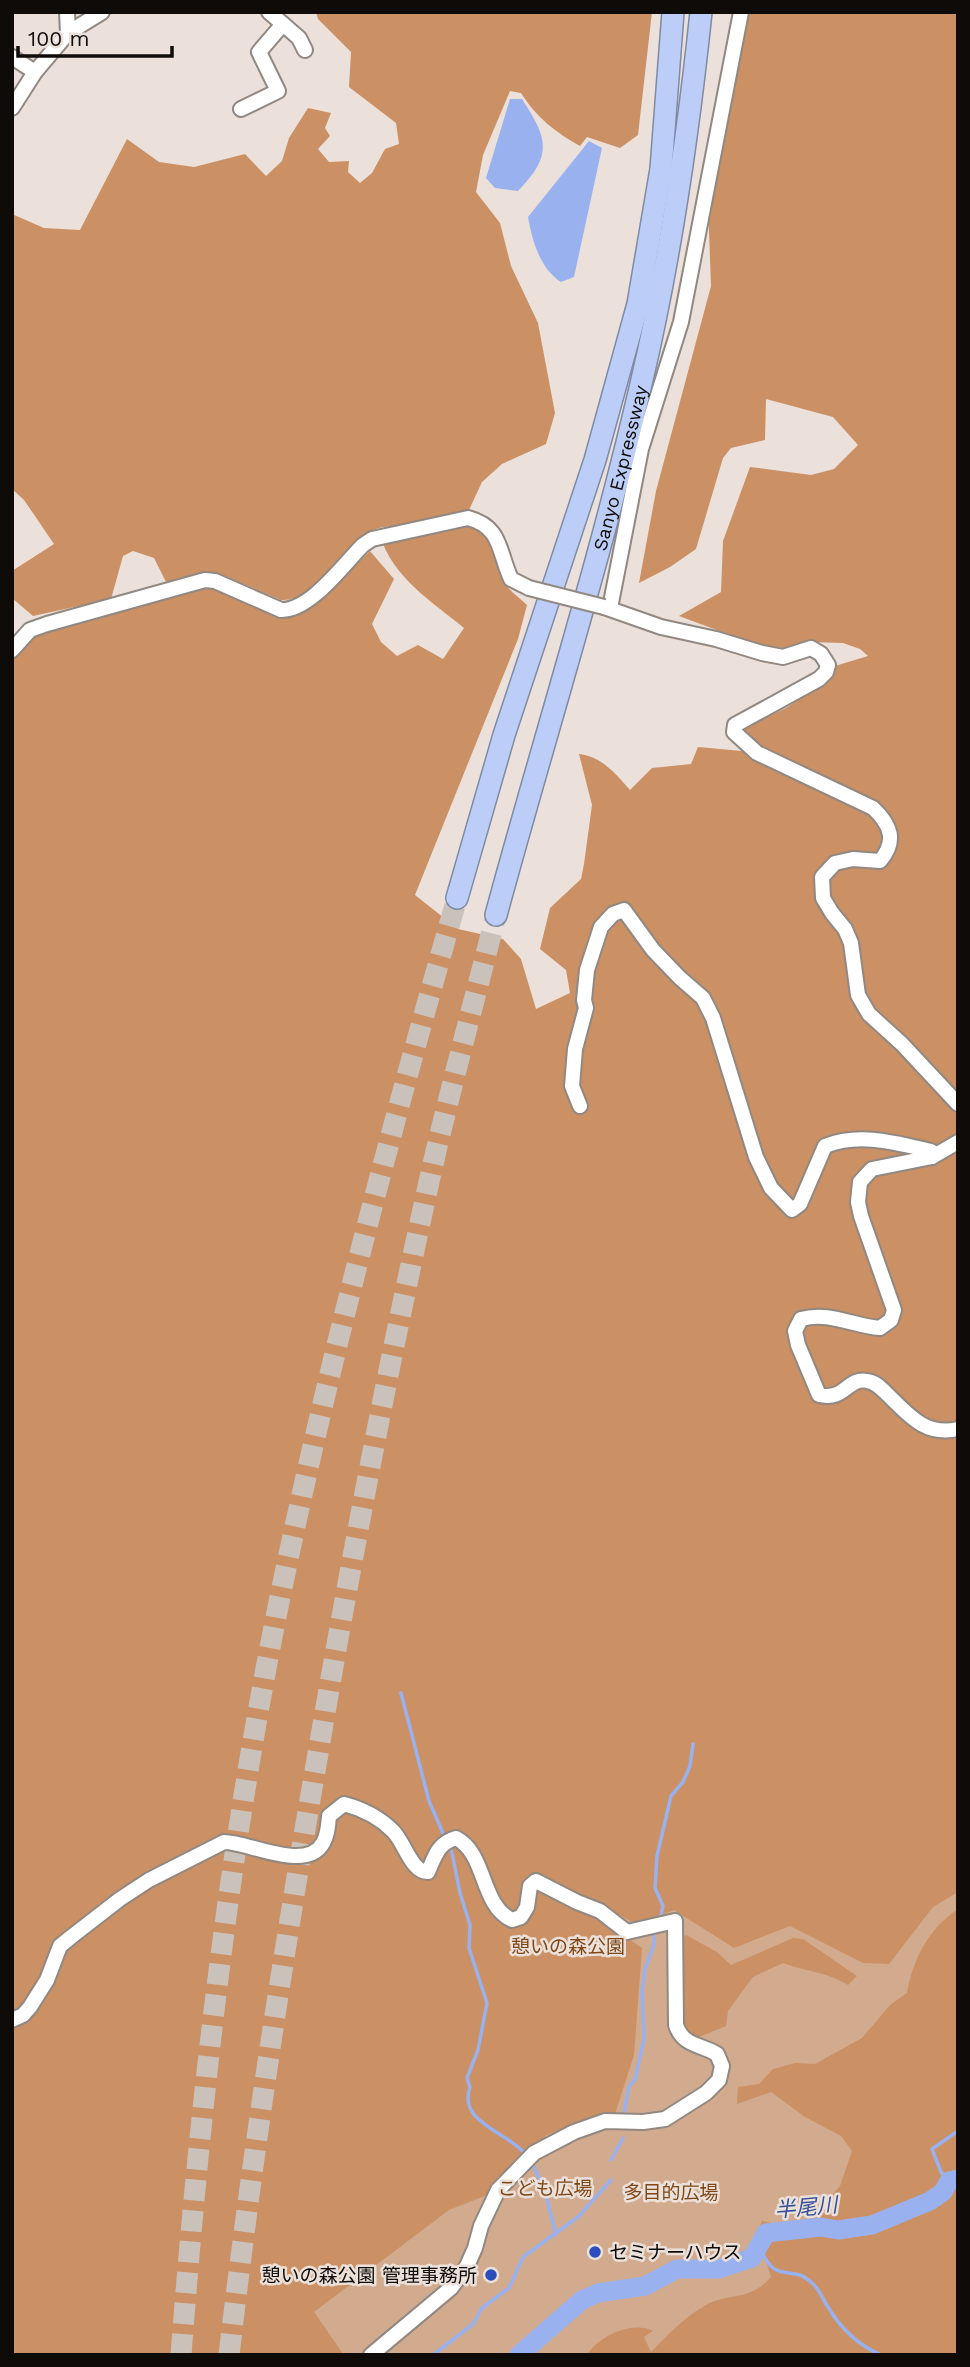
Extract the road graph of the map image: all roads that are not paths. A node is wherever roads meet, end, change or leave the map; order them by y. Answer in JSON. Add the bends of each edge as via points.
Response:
{"nodes":[{"id":1,"x":67,"y":12,"type":"edge"},
{"id":2,"x":102,"y":12,"type":"edge"},
{"id":3,"x":269,"y":12,"type":"edge"},
{"id":4,"x":673,"y":12,"type":"edge"},
{"id":5,"x":701,"y":12,"type":"edge"},
{"id":6,"x":741,"y":12,"type":"edge"},
{"id":7,"x":283,"y":24,"type":"junction"},
{"id":8,"x":68,"y":33,"type":"junction"},
{"id":9,"x":306,"y":50,"type":"dead end"},
{"id":10,"x":12,"y":57,"type":"edge"},
{"id":11,"x":36,"y":72,"type":"junction"},
{"id":12,"x":12,"y":108,"type":"edge"},
{"id":13,"x":240,"y":109,"type":"dead end"},
{"id":14,"x":607,"y":608,"type":"junction"},
{"id":15,"x":12,"y":650,"type":"edge"},
{"id":16,"x":457,"y":898,"type":"tunnel mouth"},
{"id":17,"x":496,"y":915,"type":"tunnel mouth"},
{"id":18,"x":958,"y":1104,"type":"edge"},
{"id":19,"x":580,"y":1106,"type":"dead end"},
{"id":20,"x":958,"y":1142,"type":"edge"},
{"id":21,"x":932,"y":1157,"type":"junction"},
{"id":22,"x":958,"y":1429,"type":"edge"},
{"id":23,"x":12,"y":2020,"type":"edge"},
{"id":24,"x":371,"y":2355,"type":"edge"}],
"edges":[{"from":1,"to":8,"type":"street"},
{"from":2,"to":8,"type":"street"},
{"from":3,"to":7,"type":"street"},
{"from":4,"to":16,"type":"highway","name":"Sanyo Expressway","via":[[661,169],[634,317],[595,460],[512,710]]},
{"from":5,"to":17,"type":"highway","name":"Sanyo Expressway","via":[[674,225],[641,384]]},
{"from":6,"to":14,"type":"street","via":[[681,322],[640,449]]},
{"from":7,"to":9,"type":"street"},
{"from":7,"to":13,"type":"street","via":[[259,52],[278,90]]},
{"from":8,"to":11,"type":"street"},
{"from":10,"to":11,"type":"street"},
{"from":11,"to":12,"type":"street"},
{"from":14,"to":15,"type":"street","bridge":true,"via":[[511,579],[493,531],[468,518],[372,539],[307,602],[290,611],[205,580],[30,630]]},
{"from":14,"to":18,"type":"street","via":[[762,653],[783,657],[811,648],[821,654],[828,665],[819,679],[735,725],[734,732],[757,752],[873,808],[885,820],[891,836],[880,861],[835,863],[822,877],[823,898],[851,943],[858,995],[869,1014]]},
{"from":19,"to":21,"type":"street","via":[[572,1086],[575,1049],[586,1008],[587,970],[601,927],[624,910],[653,950],[704,998],[756,1157],[771,1188],[792,1210],[800,1204],[825,1146],[864,1139],[931,1151]]},
{"from":20,"to":21,"type":"street"},
{"from":21,"to":22,"type":"street","via":[[872,1169],[860,1182],[858,1202],[894,1310],[891,1320],[880,1328],[811,1316],[801,1320],[795,1331],[819,1395],[830,1397],[865,1380],[875,1383],[927,1429]]},
{"from":23,"to":24,"type":"street","via":[[30,2007],[60,1946],[149,1880],[224,1842],[275,1855],[312,1852],[327,1834],[329,1816],[344,1804],[377,1817],[396,1834],[414,1867],[422,1872],[428,1872],[446,1840],[456,1838],[465,1843],[502,1915],[512,1920],[521,1917],[530,1885],[536,1881],[600,1911],[627,1932],[675,1921],[676,2025],[689,2043],[717,2054],[722,2066],[719,2080],[665,2119],[605,2121],[534,2153],[499,2190],[467,2266],[451,2288]]}]}
